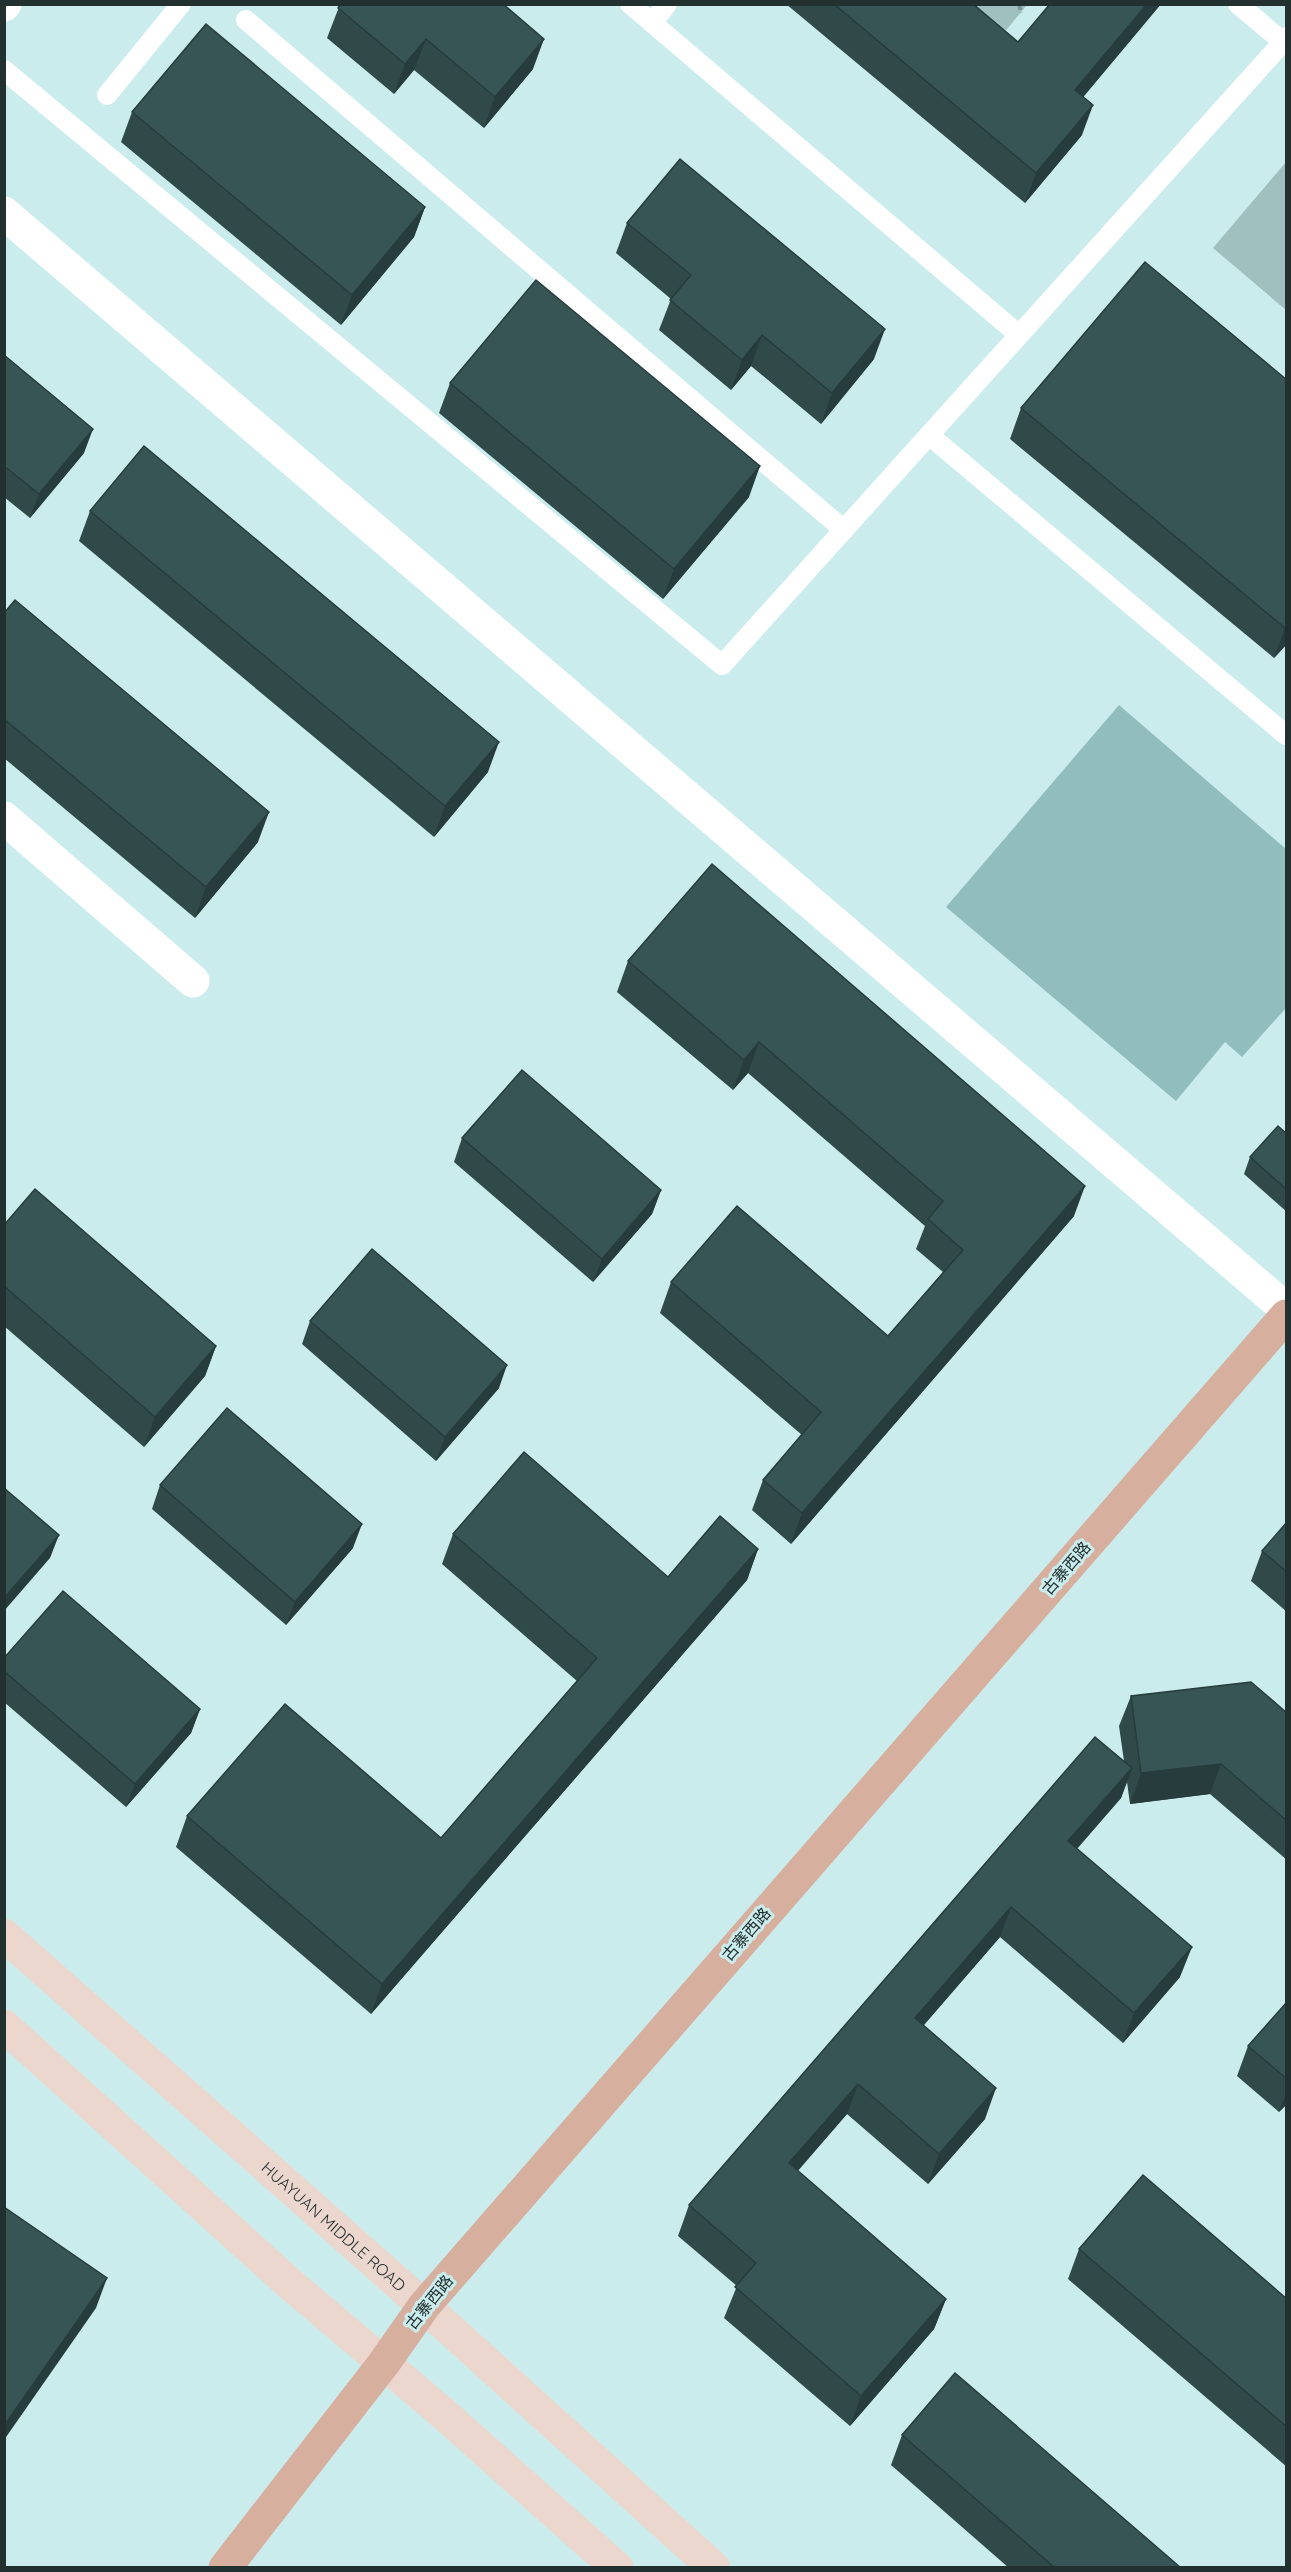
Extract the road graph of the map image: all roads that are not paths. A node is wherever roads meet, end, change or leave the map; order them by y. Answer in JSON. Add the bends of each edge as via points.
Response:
{"nodes":[{"id":1,"x":181,"y":4,"type":"edge"},
{"id":2,"x":630,"y":4,"type":"edge"},
{"id":3,"x":667,"y":4,"type":"edge"},
{"id":4,"x":1238,"y":4,"type":"edge"},
{"id":5,"x":246,"y":20,"type":"dead end"},
{"id":6,"x":652,"y":23,"type":"junction"},
{"id":7,"x":1285,"y":39,"type":"edge"},
{"id":8,"x":4,"y":69,"type":"edge"},
{"id":9,"x":107,"y":95,"type":"dead end"},
{"id":10,"x":4,"y":213,"type":"edge"},
{"id":11,"x":1019,"y":335,"type":"junction"},
{"id":12,"x":929,"y":435,"type":"junction"},
{"id":13,"x":844,"y":530,"type":"junction"},
{"id":14,"x":1287,"y":735,"type":"edge"},
{"id":15,"x":4,"y":818,"type":"edge"},
{"id":16,"x":193,"y":981,"type":"dead end"},
{"id":17,"x":1287,"y":1309,"type":"edge"},
{"id":18,"x":1287,"y":1316,"type":"edge"},
{"id":19,"x":4,"y":1935,"type":"edge"},
{"id":20,"x":4,"y":2026,"type":"edge"},
{"id":21,"x":424,"y":2306,"type":"junction"},
{"id":22,"x":384,"y":2363,"type":"junction"},
{"id":23,"x":225,"y":2568,"type":"edge"},
{"id":24,"x":617,"y":2568,"type":"edge"},
{"id":25,"x":714,"y":2568,"type":"edge"}],
"edges":[{"from":1,"to":9,"type":"lane"},
{"from":2,"to":6,"type":"lane"},
{"from":3,"to":6,"type":"lane"},
{"from":4,"to":7,"type":"lane"},
{"from":5,"to":13,"type":"lane"},
{"from":6,"to":11,"type":"lane"},
{"from":7,"to":11,"type":"lane"},
{"from":8,"to":13,"type":"lane","via":[[722,665]]},
{"from":10,"to":17,"type":"street"},
{"from":11,"to":12,"type":"lane"},
{"from":12,"to":13,"type":"lane"},
{"from":12,"to":14,"type":"lane"},
{"from":15,"to":16,"type":"street"},
{"from":18,"to":21,"type":"main road","name":"古寨西路"},
{"from":19,"to":21,"type":"main road","name":"HUAYUAN MIDDLE ROAD"},
{"from":20,"to":22,"type":"main road","via":[[290,2284]]},
{"from":21,"to":22,"type":"main road","name":"古寨西路"},
{"from":21,"to":25,"type":"main road","name":"HUAYUAN MIDDLE ROAD"},
{"from":22,"to":23,"type":"main road","name":"古寨西路"},
{"from":22,"to":24,"type":"main road"}]}
